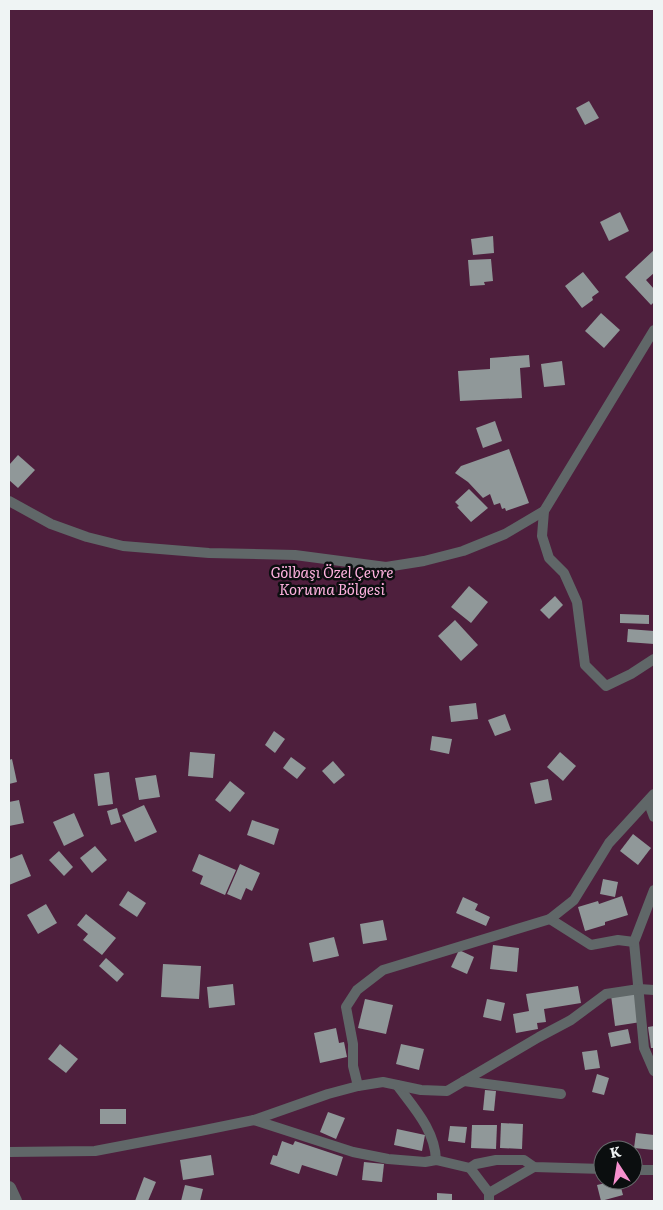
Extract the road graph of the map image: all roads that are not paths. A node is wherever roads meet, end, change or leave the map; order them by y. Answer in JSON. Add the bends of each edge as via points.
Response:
{"nodes":[{"id":1,"x":654,"y":330,"type":"edge"},
{"id":2,"x":9,"y":501,"type":"edge"},
{"id":3,"x":544,"y":511,"type":"junction"},
{"id":4,"x":654,"y":659,"type":"edge"},
{"id":5,"x":651,"y":797,"type":"edge"},
{"id":6,"x":654,"y":817,"type":"edge"},
{"id":7,"x":654,"y":890,"type":"edge"},
{"id":8,"x":550,"y":919,"type":"junction"},
{"id":9,"x":634,"y":942,"type":"junction"},
{"id":10,"x":639,"y":989,"type":"junction"},
{"id":11,"x":654,"y":990,"type":"edge"},
{"id":12,"x":654,"y":1071,"type":"edge"},
{"id":13,"x":464,"y":1081,"type":"junction"},
{"id":14,"x":397,"y":1085,"type":"junction"},
{"id":15,"x":358,"y":1086,"type":"junction"},
{"id":16,"x":562,"y":1094,"type":"dead end"},
{"id":17,"x":254,"y":1120,"type":"junction"},
{"id":18,"x":9,"y":1152,"type":"edge"},
{"id":19,"x":436,"y":1160,"type":"junction"},
{"id":20,"x":534,"y":1167,"type":"junction"},
{"id":21,"x":470,"y":1168,"type":"junction"},
{"id":22,"x":593,"y":1169,"type":"edge"},
{"id":23,"x":9,"y":1188,"type":"edge"},
{"id":24,"x":489,"y":1197,"type":"edge"},
{"id":25,"x":15,"y":1201,"type":"edge"}],
"edges":[{"from":1,"to":3,"type":"street"},
{"from":2,"to":3,"type":"street","via":[[51,524],[123,546],[295,555],[386,567],[464,551],[505,534]]},
{"from":3,"to":4,"type":"street","via":[[542,536],[549,558],[564,573],[577,602],[585,666],[606,686]]},
{"from":5,"to":6,"type":"street"},
{"from":5,"to":8,"type":"street","via":[[609,843],[574,900]]},
{"from":7,"to":9,"type":"street"},
{"from":8,"to":9,"type":"street","via":[[591,944],[618,940]]},
{"from":8,"to":15,"type":"street","via":[[383,970],[357,990],[346,1007]]},
{"from":9,"to":10,"type":"street"},
{"from":10,"to":11,"type":"street"},
{"from":10,"to":12,"type":"street","via":[[644,1048]]},
{"from":10,"to":13,"type":"street","via":[[606,994],[571,1020]]},
{"from":13,"to":14,"type":"street","via":[[447,1091]]},
{"from":13,"to":16,"type":"street"},
{"from":14,"to":15,"type":"street","via":[[383,1082]]},
{"from":14,"to":19,"type":"street","via":[[428,1126]]},
{"from":15,"to":17,"type":"street"},
{"from":17,"to":18,"type":"street","via":[[95,1151]]},
{"from":17,"to":19,"type":"street","via":[[388,1160]]},
{"from":19,"to":21,"type":"street"},
{"from":20,"to":21,"type":"street","via":[[524,1160],[496,1160]]},
{"from":20,"to":22,"type":"street"},
{"from":20,"to":24,"type":"street"},
{"from":21,"to":24,"type":"street"},
{"from":23,"to":25,"type":"street"}]}
